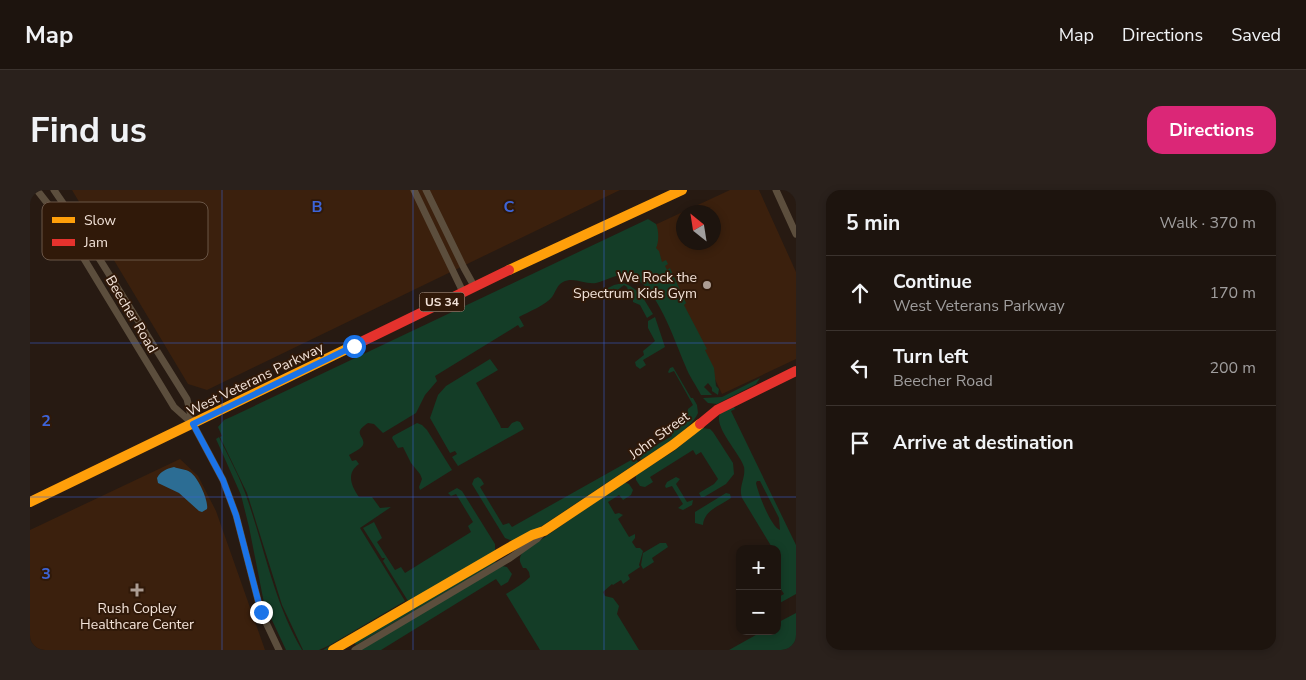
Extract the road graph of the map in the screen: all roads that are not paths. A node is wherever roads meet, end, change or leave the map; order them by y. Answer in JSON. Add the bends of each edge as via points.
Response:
{"nodes":[{"id":1,"x":37,"y":190,"type":"edge"},
{"id":2,"x":54,"y":190,"type":"edge"},
{"id":3,"x":414,"y":190,"type":"edge"},
{"id":4,"x":426,"y":190,"type":"edge"},
{"id":5,"x":682,"y":190,"type":"edge"},
{"id":6,"x":776,"y":190,"type":"edge"},
{"id":7,"x":47,"y":202,"type":"edge"},
{"id":8,"x":62,"y":202,"type":"edge"},
{"id":9,"x":796,"y":234,"type":"edge"},
{"id":10,"x":85,"y":260,"type":"edge"},
{"id":11,"x":100,"y":260,"type":"edge"},
{"id":12,"x":474,"y":286,"type":"junction"},
{"id":13,"x":462,"y":292,"type":"junction"},
{"id":14,"x":796,"y":371,"type":"edge"},
{"id":15,"x":193,"y":424,"type":"junction"},
{"id":16,"x":30,"y":502,"type":"edge"},
{"id":17,"x":544,"y":531,"type":"junction"},
{"id":18,"x":279,"y":650,"type":"edge"},
{"id":19,"x":333,"y":650,"type":"edge"},
{"id":20,"x":356,"y":650,"type":"edge"}],
"edges":[{"from":1,"to":7,"type":"street","name":"Beecher Road"},
{"from":2,"to":8,"type":"street","name":"Beecher Road"},
{"from":3,"to":13,"type":"street"},
{"from":4,"to":12,"type":"street"},
{"from":5,"to":12,"type":"main road","name":"West Veterans Parkway","number":"US 34"},
{"from":6,"to":9,"type":"street"},
{"from":10,"to":15,"type":"street","name":"Beecher Road","via":[[174,406]]},
{"from":11,"to":15,"type":"street","name":"Beecher Road","via":[[186,399]]},
{"from":12,"to":13,"type":"main road","name":"West Veterans Parkway","number":"US 34"},
{"from":13,"to":15,"type":"main road","name":"West Veterans Parkway","number":"US 34"},
{"from":14,"to":17,"type":"main road","name":"John Street","via":[[717,410],[673,445]]},
{"from":15,"to":16,"type":"main road","name":"West Veterans Parkway","number":"US 34"},
{"from":15,"to":18,"type":"street","name":"Beecher Road","via":[[223,480],[236,515],[261,612]]},
{"from":17,"to":19,"type":"main road","name":"John Street","via":[[505,550]]},
{"from":17,"to":20,"type":"street","name":"John Street","via":[[510,558]]}]}
